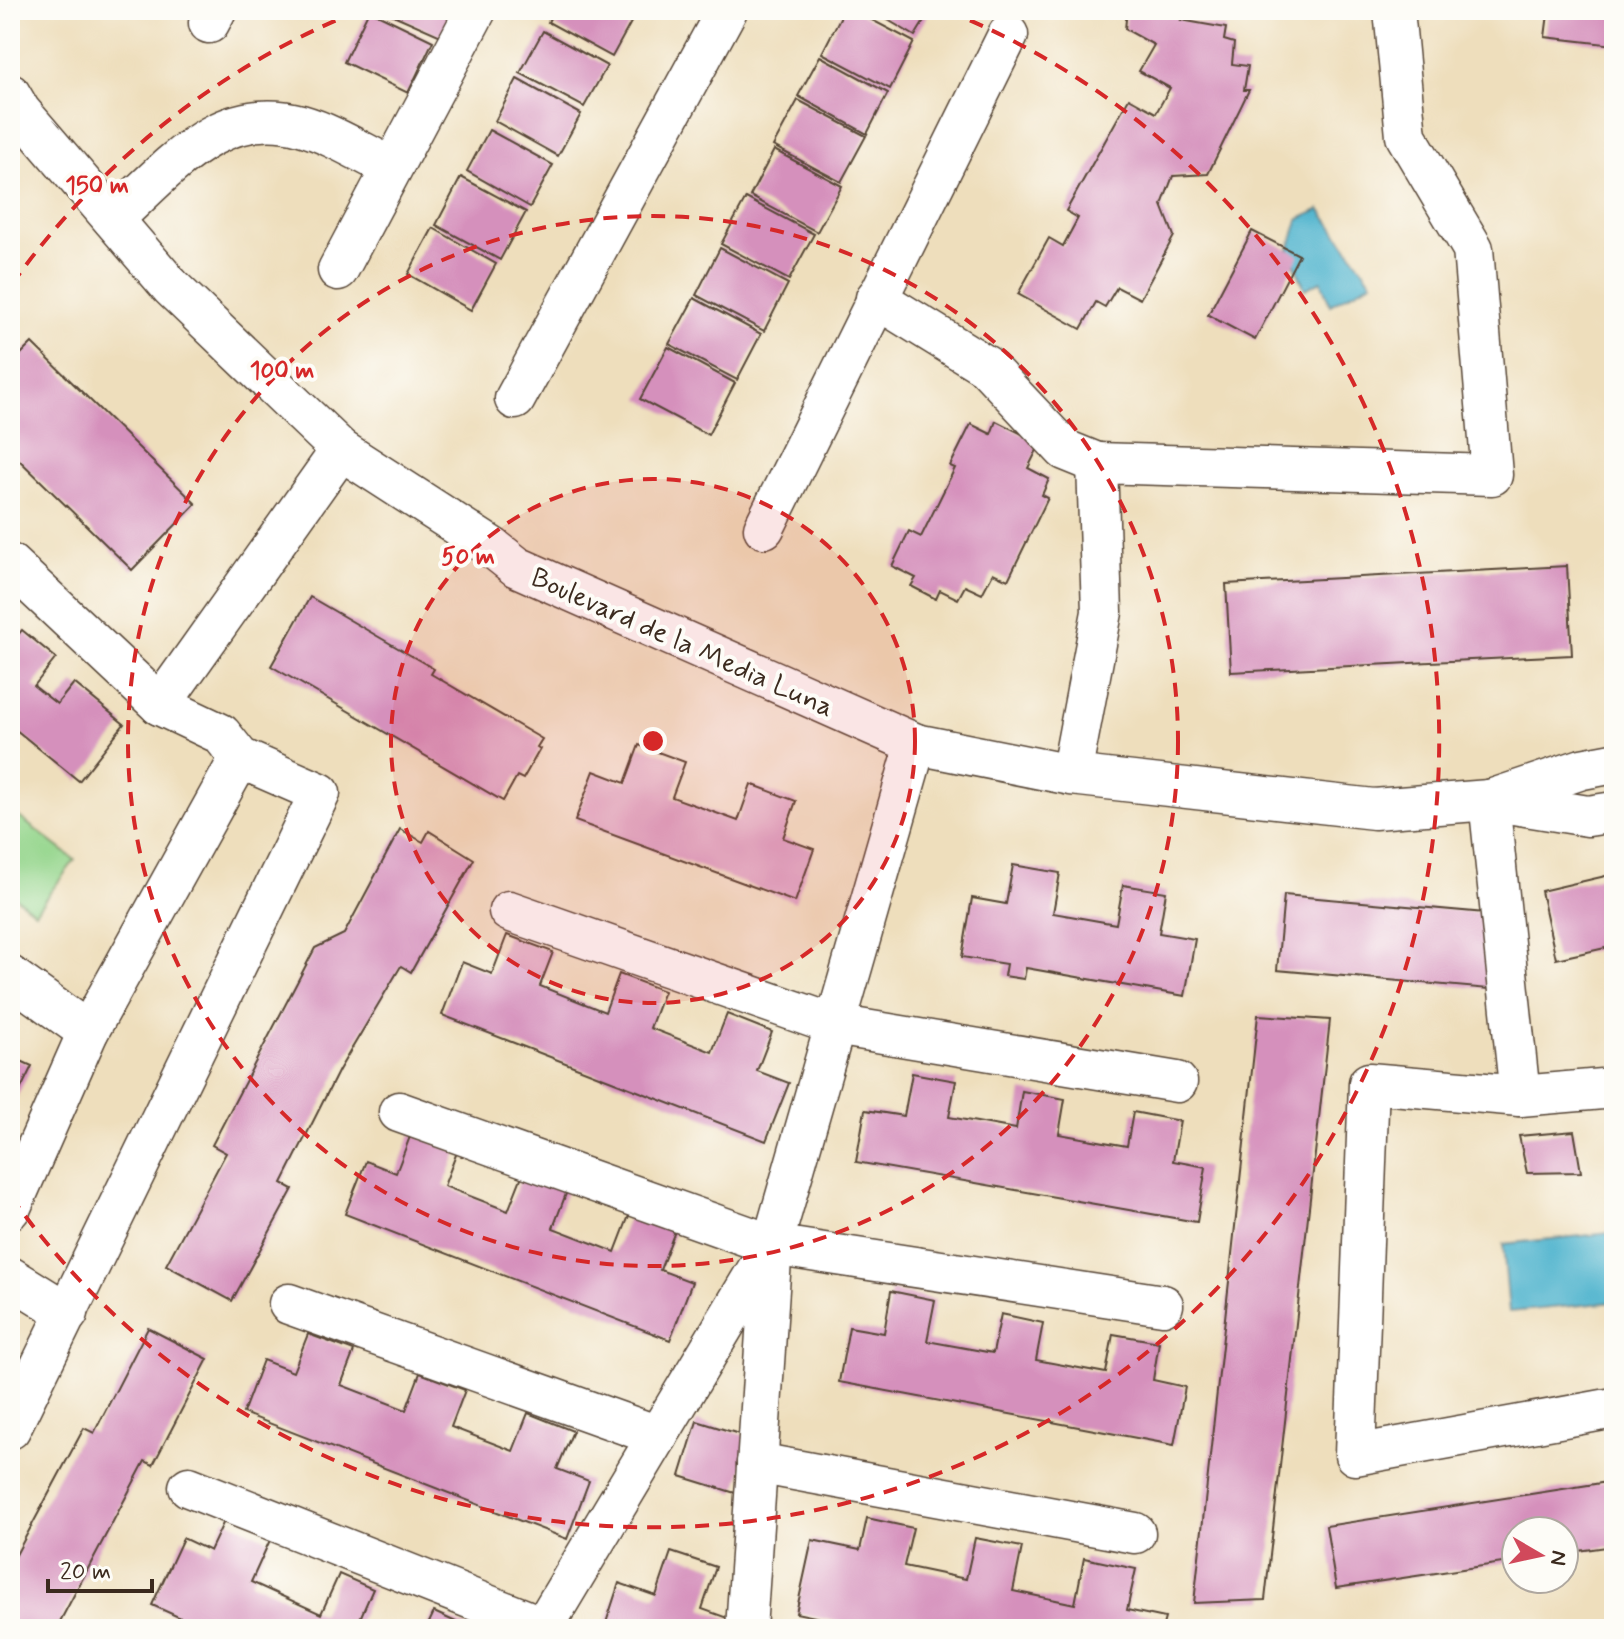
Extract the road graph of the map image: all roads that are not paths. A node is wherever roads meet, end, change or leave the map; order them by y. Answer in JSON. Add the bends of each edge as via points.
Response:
{"nodes":[{"id":1,"x":476,"y":10,"type":"edge"},
{"id":2,"x":727,"y":10,"type":"edge"},
{"id":3,"x":1394,"y":10,"type":"edge"},
{"id":4,"x":1008,"y":35,"type":"dead end"},
{"id":5,"x":10,"y":94,"type":"edge"},
{"id":6,"x":391,"y":167,"type":"junction"},
{"id":7,"x":113,"y":219,"type":"junction"},
{"id":8,"x":338,"y":270,"type":"dead end"},
{"id":9,"x":876,"y":298,"type":"junction"},
{"id":10,"x":515,"y":399,"type":"dead end"},
{"id":11,"x":341,"y":450,"type":"junction"},
{"id":12,"x":1097,"y":463,"type":"junction"},
{"id":13,"x":764,"y":528,"type":"dead end"},
{"id":14,"x":10,"y":564,"type":"edge"},
{"id":15,"x":160,"y":705,"type":"junction"},
{"id":16,"x":916,"y":744,"type":"junction"},
{"id":17,"x":240,"y":758,"type":"junction"},
{"id":18,"x":1614,"y":763,"type":"edge"},
{"id":19,"x":1071,"y":775,"type":"junction"},
{"id":20,"x":1489,"y":800,"type":"junction"},
{"id":21,"x":1614,"y":812,"type":"edge"},
{"id":22,"x":509,"y":911,"type":"dead end"},
{"id":23,"x":10,"y":976,"type":"edge"},
{"id":24,"x":835,"y":1025,"type":"junction"},
{"id":25,"x":88,"y":1032,"type":"junction"},
{"id":26,"x":1177,"y":1082,"type":"dead end"},
{"id":27,"x":1614,"y":1088,"type":"edge"},
{"id":28,"x":1520,"y":1096,"type":"junction"},
{"id":29,"x":399,"y":1112,"type":"dead end"},
{"id":30,"x":10,"y":1209,"type":"edge"},
{"id":31,"x":772,"y":1245,"type":"junction"},
{"id":32,"x":10,"y":1277,"type":"edge"},
{"id":33,"x":289,"y":1304,"type":"dead end"},
{"id":34,"x":1163,"y":1305,"type":"dead end"},
{"id":35,"x":68,"y":1313,"type":"junction"},
{"id":36,"x":1614,"y":1408,"type":"edge"},
{"id":37,"x":10,"y":1429,"type":"edge"},
{"id":38,"x":658,"y":1436,"type":"junction"},
{"id":39,"x":757,"y":1463,"type":"junction"},
{"id":40,"x":189,"y":1487,"type":"dead end"},
{"id":41,"x":1135,"y":1533,"type":"dead end"},
{"id":42,"x":542,"y":1628,"type":"edge"},
{"id":43,"x":746,"y":1629,"type":"edge"}],
"edges":[{"from":1,"to":6,"type":"street"},
{"from":2,"to":10,"type":"street"},
{"from":3,"to":12,"type":"street","via":[[1406,136],[1473,249],[1492,475]]},
{"from":4,"to":9,"type":"street"},
{"from":5,"to":7,"type":"street","name":"Boulevard de la Media Luna"},
{"from":6,"to":7,"type":"street","via":[[301,125],[251,119],[208,135]]},
{"from":6,"to":8,"type":"street"},
{"from":7,"to":11,"type":"street","name":"Boulevard de la Media Luna","via":[[171,287]]},
{"from":9,"to":12,"type":"street","via":[[986,366],[1065,450]]},
{"from":9,"to":13,"type":"street"},
{"from":11,"to":15,"type":"street"},
{"from":11,"to":16,"type":"street","name":"Boulevard de la Media Luna","via":[[517,567]]},
{"from":12,"to":19,"type":"street","via":[[1102,612]]},
{"from":14,"to":15,"type":"street"},
{"from":15,"to":17,"type":"street","via":[[221,734]]},
{"from":16,"to":19,"type":"street","name":"Boulevard de la Media Luna"},
{"from":16,"to":24,"type":"street"},
{"from":17,"to":25,"type":"street"},
{"from":17,"to":35,"type":"street","via":[[320,793]]},
{"from":18,"to":20,"type":"street","name":"Boulevard de la Media Luna"},
{"from":19,"to":20,"type":"street","name":"Boulevard de la Media Luna","via":[[1374,809]]},
{"from":20,"to":21,"type":"street","name":"Boulevard de la Media Luna","via":[[1588,816]]},
{"from":20,"to":28,"type":"street"},
{"from":22,"to":24,"type":"street"},
{"from":23,"to":25,"type":"street"},
{"from":24,"to":26,"type":"street"},
{"from":24,"to":31,"type":"street"},
{"from":25,"to":30,"type":"street"},
{"from":27,"to":28,"type":"street"},
{"from":28,"to":36,"type":"street","via":[[1369,1083],[1355,1455]]},
{"from":29,"to":31,"type":"street"},
{"from":31,"to":34,"type":"street"},
{"from":31,"to":38,"type":"street"},
{"from":31,"to":39,"type":"street"},
{"from":32,"to":35,"type":"street"},
{"from":33,"to":38,"type":"street"},
{"from":35,"to":37,"type":"street"},
{"from":38,"to":42,"type":"street"},
{"from":39,"to":41,"type":"street"},
{"from":39,"to":43,"type":"street"},
{"from":40,"to":42,"type":"street"}]}
